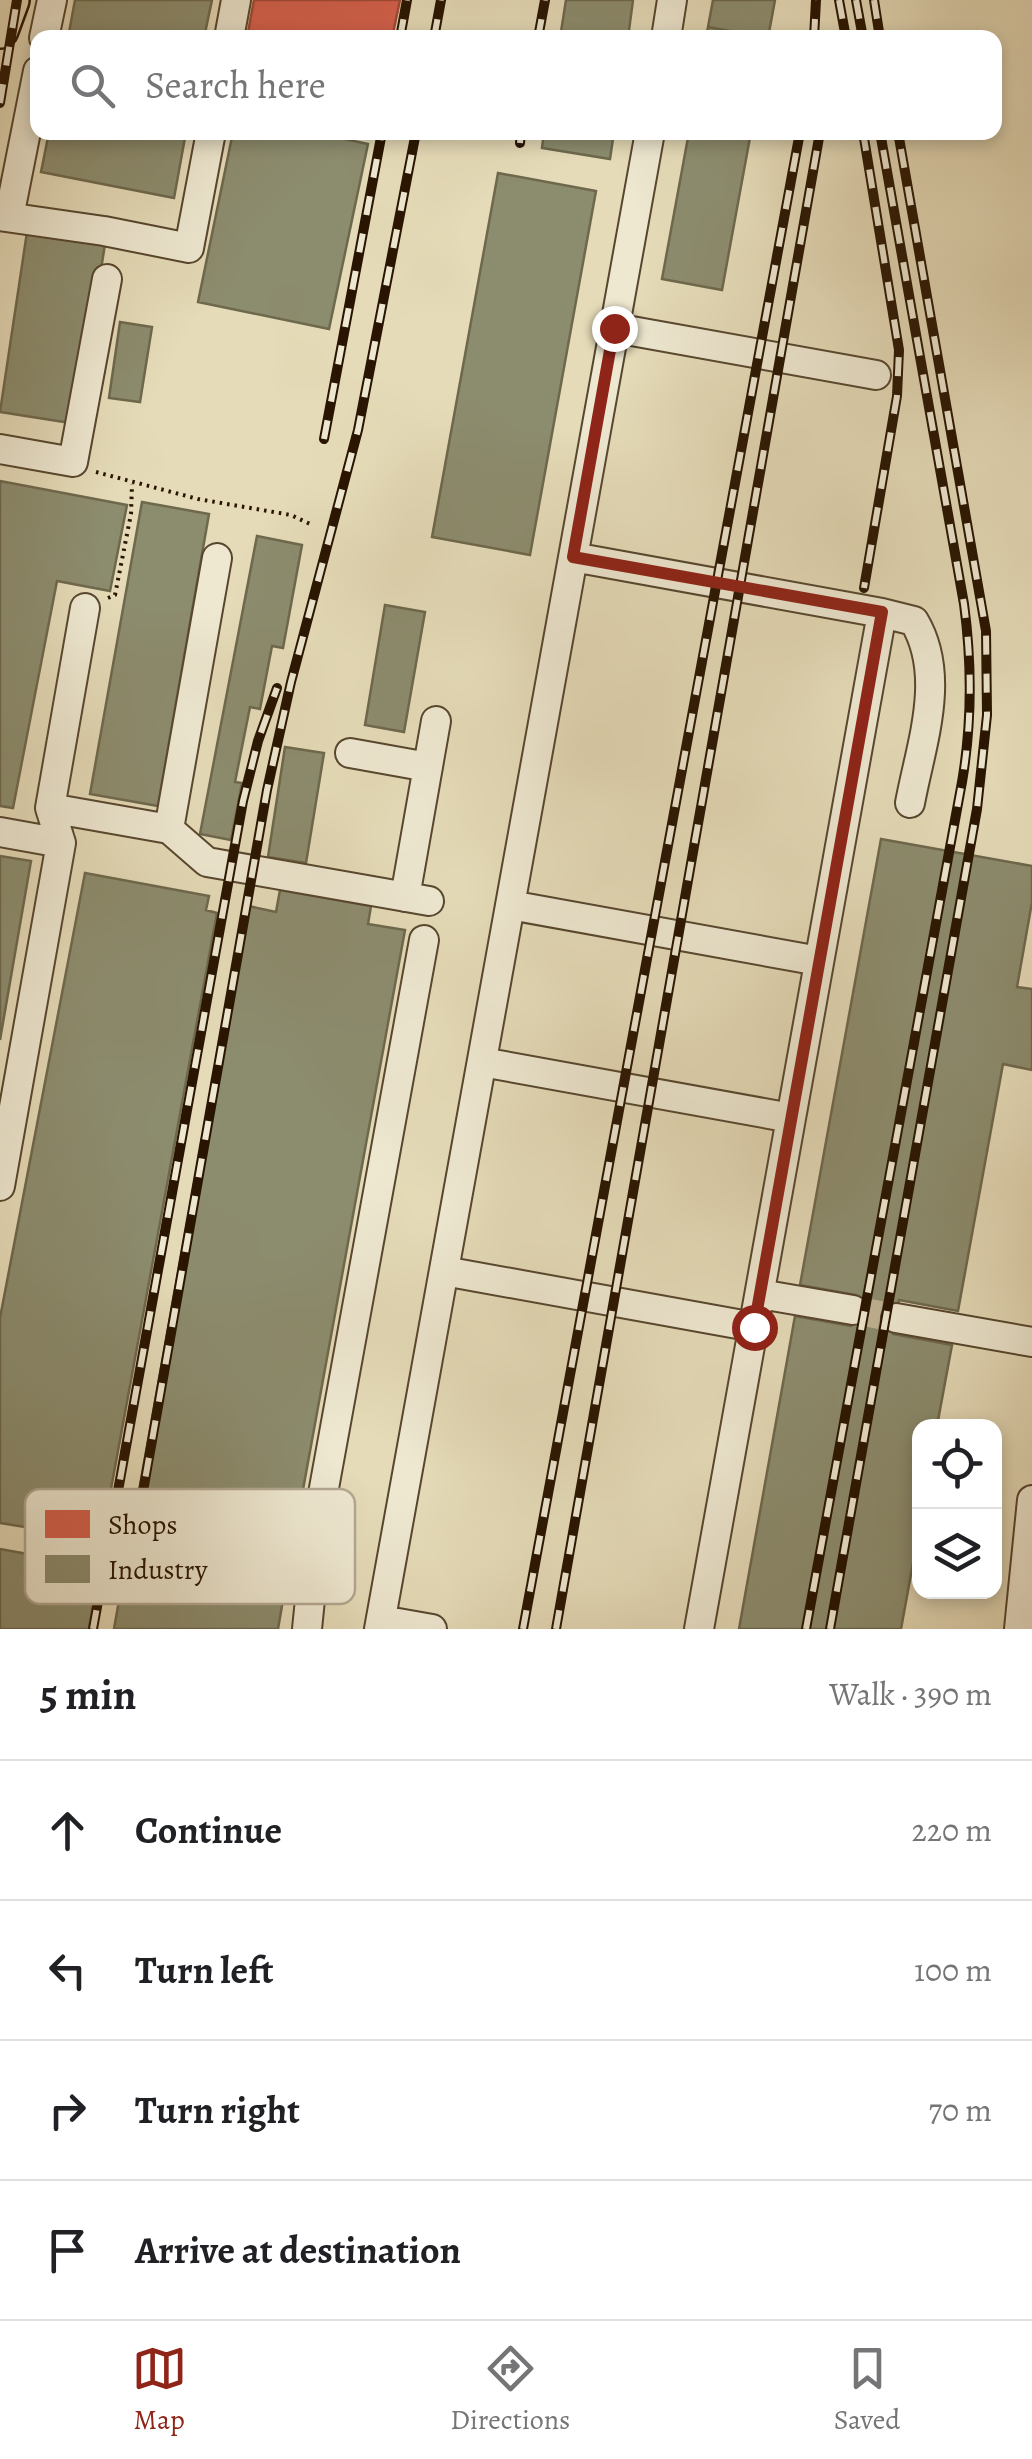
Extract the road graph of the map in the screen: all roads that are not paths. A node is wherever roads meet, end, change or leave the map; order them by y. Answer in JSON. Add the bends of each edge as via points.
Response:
{"nodes":[{"id":1,"x":10,"y":0,"type":"edge"},
{"id":2,"x":52,"y":0,"type":"edge"},
{"id":3,"x":236,"y":0,"type":"edge"},
{"id":4,"x":672,"y":0,"type":"edge"},
{"id":5,"x":0,"y":30,"type":"edge"},
{"id":6,"x":46,"y":30,"type":"edge"},
{"id":7,"x":230,"y":30,"type":"edge"},
{"id":8,"x":667,"y":30,"type":"edge"},
{"id":9,"x":30,"y":105,"type":"edge"},
{"id":10,"x":208,"y":140,"type":"edge"},
{"id":11,"x":649,"y":140,"type":"edge"},
{"id":12,"x":4,"y":216,"type":"edge"},
{"id":13,"x":107,"y":279,"type":"dead end"},
{"id":14,"x":614,"y":328,"type":"junction"},
{"id":15,"x":876,"y":376,"type":"dead end"},
{"id":16,"x":0,"y":449,"type":"edge"},
{"id":17,"x":573,"y":557,"type":"junction"},
{"id":18,"x":216,"y":558,"type":"dead end"},
{"id":19,"x":85,"y":608,"type":"road end"},
{"id":20,"x":882,"y":612,"type":"junction"},
{"id":21,"x":436,"y":721,"type":"dead end"},
{"id":22,"x":350,"y":753,"type":"dead end"},
{"id":23,"x":428,"y":767,"type":"junction"},
{"id":24,"x":910,"y":803,"type":"dead end"},
{"id":25,"x":50,"y":808,"type":"junction"},
{"id":26,"x":168,"y":829,"type":"junction"},
{"id":27,"x":0,"y":832,"type":"edge"},
{"id":28,"x":61,"y":843,"type":"junction"},
{"id":29,"x":510,"y":905,"type":"junction"},
{"id":30,"x":424,"y":940,"type":"dead end"},
{"id":31,"x":820,"y":961,"type":"junction"},
{"id":32,"x":482,"y":1062,"type":"junction"},
{"id":33,"x":791,"y":1118,"type":"junction"},
{"id":34,"x":0,"y":1186,"type":"edge"},
{"id":35,"x":444,"y":1271,"type":"junction"},
{"id":36,"x":760,"y":1294,"type":"junction"},
{"id":37,"x":853,"y":1310,"type":"tunnel mouth"},
{"id":38,"x":896,"y":1318,"type":"tunnel mouth"},
{"id":39,"x":754,"y":1327,"type":"junction"},
{"id":40,"x":1032,"y":1342,"type":"edge"},
{"id":41,"x":324,"y":1489,"type":"edge"},
{"id":42,"x":1032,"y":1500,"type":"edge"},
{"id":43,"x":310,"y":1604,"type":"edge"},
{"id":44,"x":380,"y":1624,"type":"edge"},
{"id":45,"x":307,"y":1629,"type":"edge"},
{"id":46,"x":432,"y":1629,"type":"edge"},
{"id":47,"x":699,"y":1629,"type":"edge"},
{"id":48,"x":1019,"y":1629,"type":"edge"}],
"edges":[{"from":1,"to":5,"type":"main road"},
{"from":2,"to":6,"type":"lane"},
{"from":3,"to":7,"type":"lane"},
{"from":4,"to":8,"type":"lane"},
{"from":9,"to":12,"type":"lane"},
{"from":10,"to":12,"type":"lane","via":[[188,248]]},
{"from":11,"to":14,"type":"lane"},
{"from":13,"to":16,"type":"lane","via":[[74,462]]},
{"from":14,"to":15,"type":"lane"},
{"from":14,"to":17,"type":"lane"},
{"from":17,"to":20,"type":"lane"},
{"from":17,"to":29,"type":"lane"},
{"from":18,"to":26,"type":"lane"},
{"from":19,"to":25,"type":"lane"},
{"from":20,"to":24,"type":"lane","via":[[914,622],[932,671]]},
{"from":20,"to":31,"type":"lane"},
{"from":21,"to":23,"type":"lane"},
{"from":22,"to":23,"type":"lane"},
{"from":23,"to":26,"type":"lane","via":[[417,899],[208,862]]},
{"from":25,"to":26,"type":"lane"},
{"from":25,"to":28,"type":"lane"},
{"from":27,"to":28,"type":"lane"},
{"from":28,"to":34,"type":"lane"},
{"from":29,"to":31,"type":"lane"},
{"from":29,"to":32,"type":"lane"},
{"from":30,"to":41,"type":"lane"},
{"from":31,"to":33,"type":"lane"},
{"from":32,"to":33,"type":"lane"},
{"from":32,"to":35,"type":"lane"},
{"from":33,"to":36,"type":"lane"},
{"from":35,"to":39,"type":"lane"},
{"from":35,"to":44,"type":"lane"},
{"from":36,"to":37,"type":"lane"},
{"from":36,"to":39,"type":"lane"},
{"from":38,"to":40,"type":"lane"},
{"from":39,"to":47,"type":"lane"},
{"from":42,"to":48,"type":"lane"},
{"from":43,"to":45,"type":"lane"},
{"from":44,"to":46,"type":"lane"}]}
